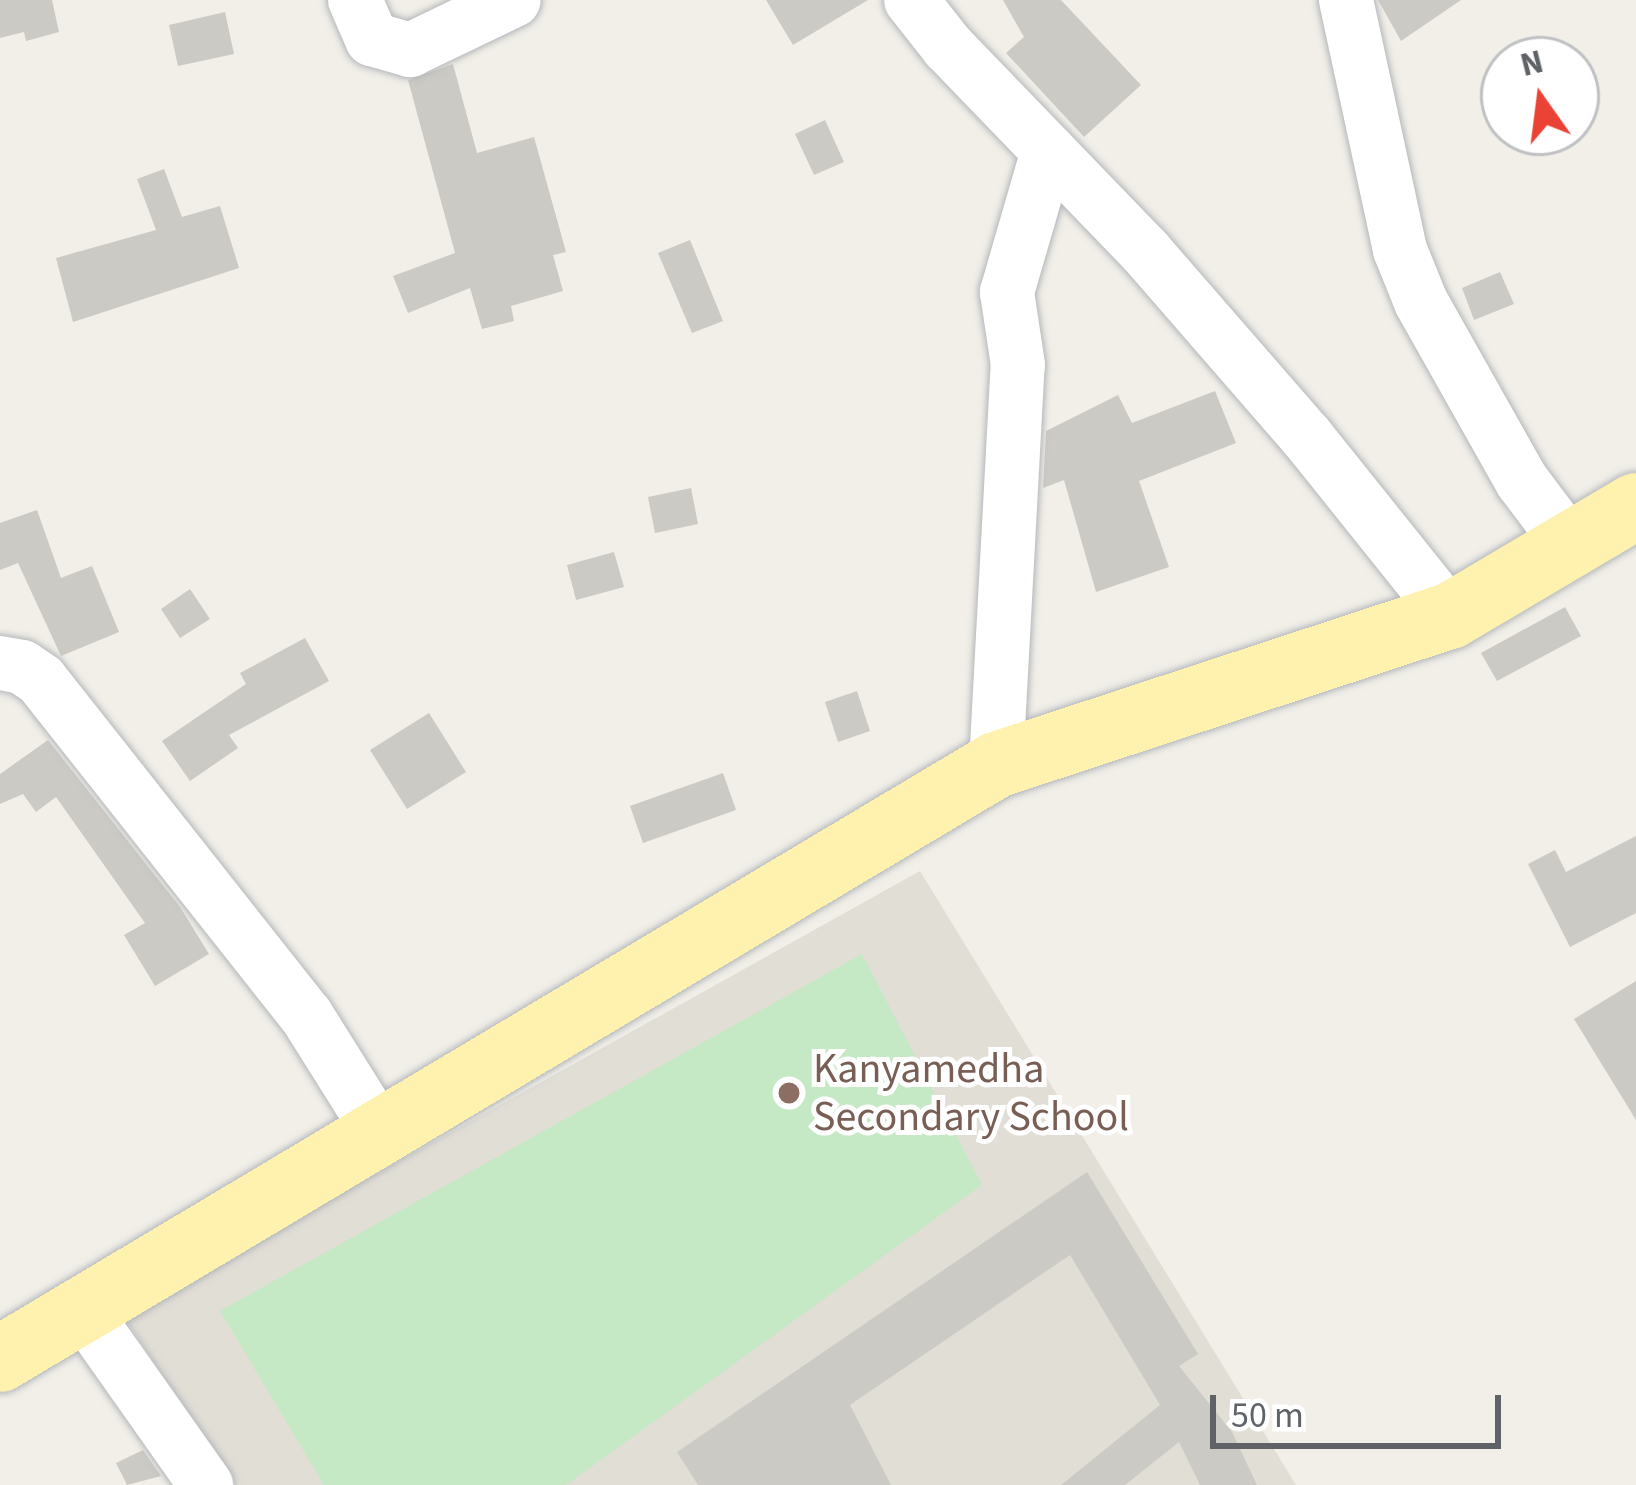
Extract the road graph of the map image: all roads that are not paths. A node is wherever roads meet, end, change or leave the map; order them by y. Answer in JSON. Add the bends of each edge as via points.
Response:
{"nodes":[{"id":1,"x":355,"y":0,"type":"edge"},
{"id":2,"x":514,"y":0,"type":"edge"},
{"id":3,"x":911,"y":0,"type":"edge"},
{"id":4,"x":1346,"y":0,"type":"edge"},
{"id":5,"x":1048,"y":151,"type":"junction"},
{"id":6,"x":1636,"y":506,"type":"edge"},
{"id":7,"x":1570,"y":545,"type":"junction"},
{"id":8,"x":1450,"y":616,"type":"junction"},
{"id":9,"x":0,"y":663,"type":"edge"},
{"id":10,"x":996,"y":764,"type":"junction"},
{"id":11,"x":382,"y":1136,"type":"junction"},
{"id":12,"x":84,"y":1312,"type":"junction"},
{"id":13,"x":0,"y":1359,"type":"edge"},
{"id":14,"x":206,"y":1485,"type":"edge"}],
"edges":[{"from":1,"to":2,"type":"street","via":[[372,39],[410,50]]},
{"from":3,"to":5,"type":"street"},
{"from":4,"to":7,"type":"street","via":[[1400,250],[1421,302],[1522,481]]},
{"from":5,"to":8,"type":"street","via":[[1306,436]]},
{"from":5,"to":10,"type":"street","via":[[1006,292],[1018,365]]},
{"from":6,"to":7,"type":"main road"},
{"from":7,"to":8,"type":"main road"},
{"from":8,"to":10,"type":"main road"},
{"from":9,"to":11,"type":"street","via":[[41,680],[306,1015]]},
{"from":10,"to":11,"type":"main road"},
{"from":11,"to":12,"type":"main road"},
{"from":12,"to":13,"type":"main road"},
{"from":12,"to":14,"type":"street"}]}
